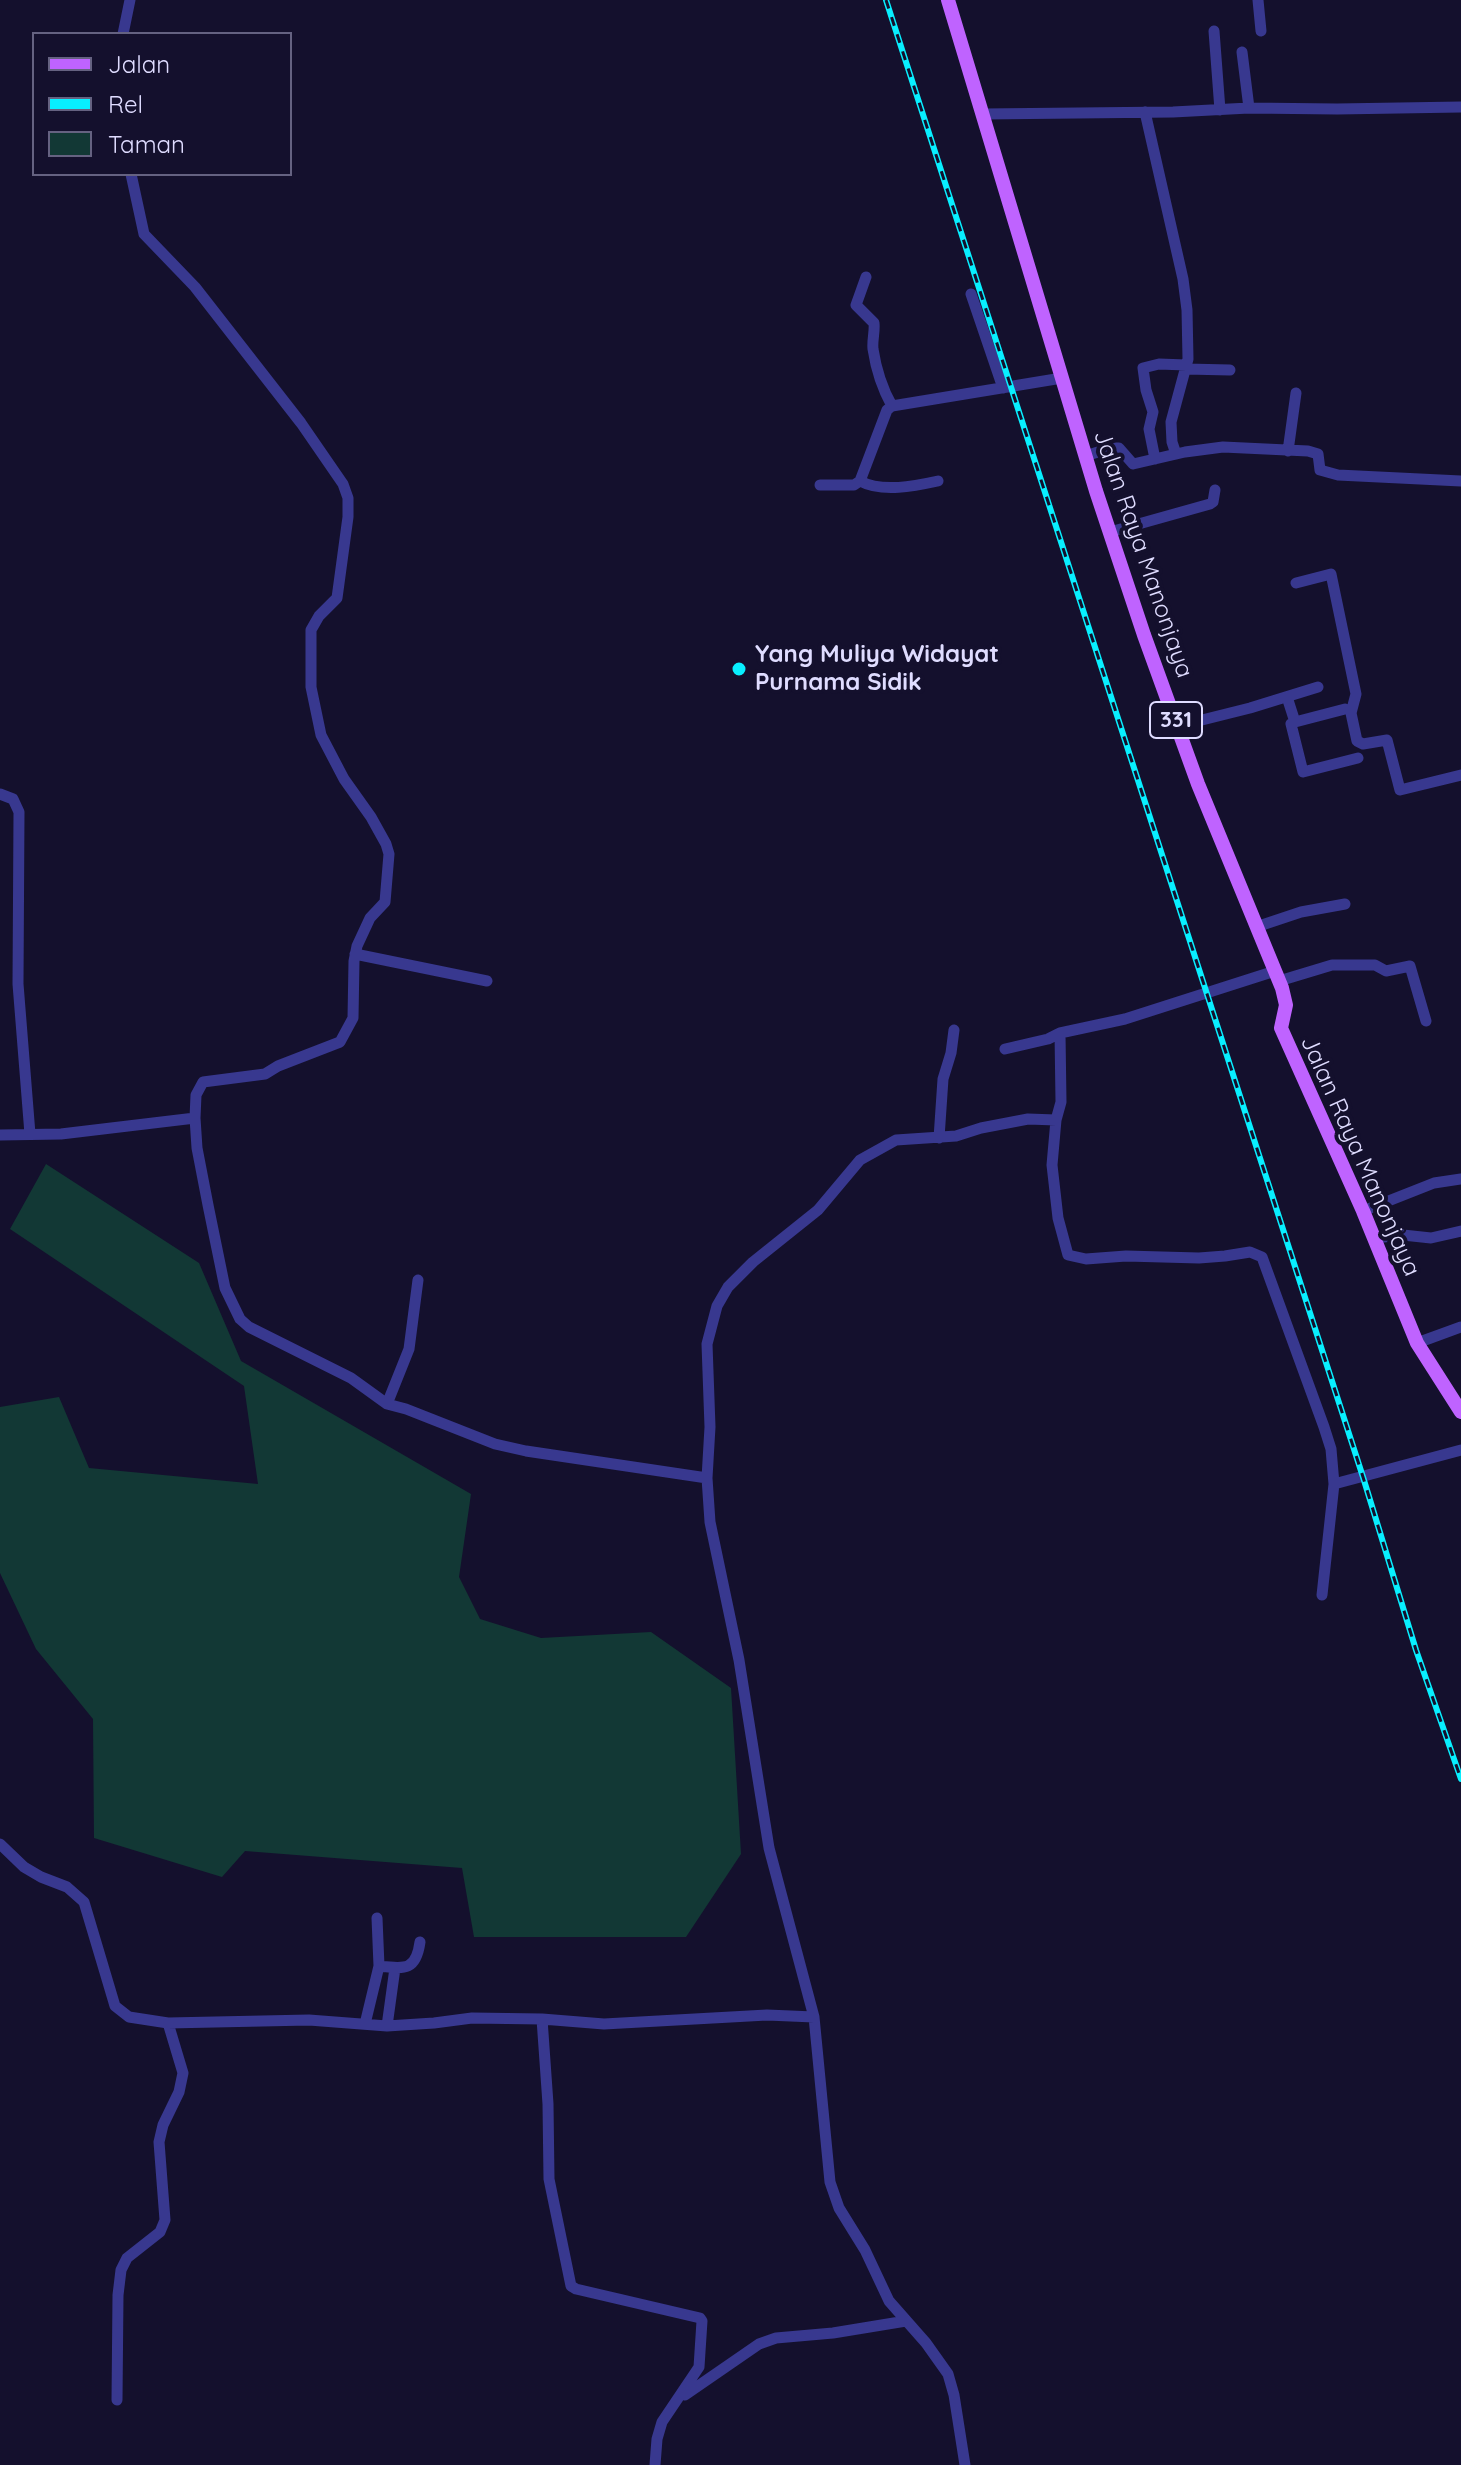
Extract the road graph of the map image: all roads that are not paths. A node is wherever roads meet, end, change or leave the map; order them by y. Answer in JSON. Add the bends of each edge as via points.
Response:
{"nodes":[{"id":1,"x":130,"y":0,"type":"edge"},
{"id":2,"x":948,"y":0,"type":"edge"},
{"id":3,"x":1258,"y":0,"type":"edge"},
{"id":4,"x":1214,"y":31,"type":"dead end"},
{"id":5,"x":1261,"y":31,"type":"dead end"},
{"id":6,"x":123,"y":32,"type":"edge"},
{"id":7,"x":1242,"y":52,"type":"dead end"},
{"id":8,"x":1461,"y":107,"type":"edge"},
{"id":9,"x":1249,"y":108,"type":"junction"},
{"id":10,"x":1220,"y":110,"type":"junction"},
{"id":11,"x":1145,"y":112,"type":"junction"},
{"id":12,"x":983,"y":114,"type":"junction"},
{"id":13,"x":131,"y":176,"type":"edge"},
{"id":14,"x":866,"y":277,"type":"dead end"},
{"id":15,"x":971,"y":294,"type":"dead end"},
{"id":16,"x":1186,"y":367,"type":"junction"},
{"id":17,"x":1230,"y":370,"type":"dead end"},
{"id":18,"x":1062,"y":378,"type":"junction"},
{"id":19,"x":1003,"y":388,"type":"junction"},
{"id":20,"x":1296,"y":393,"type":"dead end"},
{"id":21,"x":892,"y":406,"type":"junction"},
{"id":22,"x":1288,"y":451,"type":"junction"},
{"id":23,"x":1176,"y":454,"type":"junction"},
{"id":24,"x":1085,"y":456,"type":"junction"},
{"id":25,"x":1155,"y":459,"type":"junction"},
{"id":26,"x":860,"y":481,"type":"junction"},
{"id":27,"x":938,"y":481,"type":"dead end"},
{"id":28,"x":1461,"y":481,"type":"edge"},
{"id":29,"x":820,"y":485,"type":"dead end"},
{"id":30,"x":1215,"y":490,"type":"dead end"},
{"id":31,"x":1110,"y":532,"type":"junction"},
{"id":32,"x":1296,"y":583,"type":"dead end"},
{"id":33,"x":1318,"y":687,"type":"dead end"},
{"id":34,"x":1287,"y":697,"type":"junction"},
{"id":35,"x":1345,"y":709,"type":"dead end"},
{"id":36,"x":1295,"y":722,"type":"junction"},
{"id":37,"x":1178,"y":726,"type":"junction"},
{"id":38,"x":1358,"y":758,"type":"dead end"},
{"id":39,"x":1461,"y":775,"type":"edge"},
{"id":40,"x":0,"y":794,"type":"edge"},
{"id":41,"x":1345,"y":904,"type":"dead end"},
{"id":42,"x":1256,"y":927,"type":"junction"},
{"id":43,"x":355,"y":954,"type":"junction"},
{"id":44,"x":1277,"y":976,"type":"junction"},
{"id":45,"x":487,"y":981,"type":"dead end"},
{"id":46,"x":1426,"y":1021,"type":"dead end"},
{"id":47,"x":954,"y":1030,"type":"dead end"},
{"id":48,"x":1060,"y":1033,"type":"junction"},
{"id":49,"x":1005,"y":1049,"type":"dead end"},
{"id":50,"x":195,"y":1118,"type":"junction"},
{"id":51,"x":1056,"y":1120,"type":"junction"},
{"id":52,"x":30,"y":1134,"type":"junction"},
{"id":53,"x":0,"y":1135,"type":"edge"},
{"id":54,"x":939,"y":1138,"type":"junction"},
{"id":55,"x":1461,"y":1179,"type":"edge"},
{"id":56,"x":1363,"y":1211,"type":"junction"},
{"id":57,"x":1461,"y":1231,"type":"edge"},
{"id":58,"x":1374,"y":1238,"type":"junction"},
{"id":59,"x":418,"y":1280,"type":"dead end"},
{"id":60,"x":1461,"y":1327,"type":"edge"},
{"id":61,"x":1417,"y":1343,"type":"junction"},
{"id":62,"x":387,"y":1404,"type":"junction"},
{"id":63,"x":1461,"y":1412,"type":"edge"},
{"id":64,"x":1461,"y":1450,"type":"edge"},
{"id":65,"x":707,"y":1478,"type":"junction"},
{"id":66,"x":1334,"y":1484,"type":"junction"},
{"id":67,"x":1322,"y":1595,"type":"dead end"},
{"id":68,"x":0,"y":1844,"type":"edge"},
{"id":69,"x":377,"y":1918,"type":"dead end"},
{"id":70,"x":420,"y":1942,"type":"dead end"},
{"id":71,"x":379,"y":1966,"type":"junction"},
{"id":72,"x":395,"y":1968,"type":"junction"},
{"id":73,"x":814,"y":2017,"type":"junction"},
{"id":74,"x":542,"y":2019,"type":"junction"},
{"id":75,"x":168,"y":2023,"type":"junction"},
{"id":76,"x":365,"y":2024,"type":"junction"},
{"id":77,"x":387,"y":2026,"type":"junction"},
{"id":78,"x":906,"y":2321,"type":"junction"},
{"id":79,"x":117,"y":2400,"type":"dead end"},
{"id":80,"x":676,"y":2401,"type":"junction"},
{"id":81,"x":655,"y":2465,"type":"edge"},
{"id":82,"x":965,"y":2465,"type":"edge"}],
"edges":[{"from":1,"to":6,"type":"street"},
{"from":2,"to":12,"type":"main road","name":"Jalan Raya Manonjaya","number":"331"},
{"from":3,"to":5,"type":"street"},
{"from":4,"to":10,"type":"street"},
{"from":7,"to":9,"type":"street"},
{"from":8,"to":9,"type":"street"},
{"from":9,"to":10,"type":"street"},
{"from":10,"to":11,"type":"street"},
{"from":11,"to":12,"type":"street"},
{"from":11,"to":16,"type":"street","via":[[1183,279]]},
{"from":12,"to":18,"type":"main road","name":"Jalan Raya Manonjaya","number":"331"},
{"from":13,"to":43,"type":"street","via":[[144,234],[195,287],[301,423],[348,498],[337,598],[314,623],[310,655],[321,735],[389,854],[384,904],[370,918]]},
{"from":14,"to":21,"type":"street","via":[[856,305],[874,323],[873,348]]},
{"from":15,"to":19,"type":"street"},
{"from":16,"to":17,"type":"street"},
{"from":16,"to":23,"type":"street","via":[[1171,422]]},
{"from":16,"to":25,"type":"street","via":[[1143,368],[1153,412],[1149,429]]},
{"from":18,"to":19,"type":"street"},
{"from":18,"to":24,"type":"main road","name":"Jalan Raya Manonjaya","number":"331"},
{"from":19,"to":21,"type":"street"},
{"from":20,"to":22,"type":"street"},
{"from":21,"to":26,"type":"street"},
{"from":22,"to":23,"type":"street","via":[[1223,447]]},
{"from":22,"to":28,"type":"street","via":[[1317,453],[1320,470],[1338,475]]},
{"from":23,"to":25,"type":"street"},
{"from":24,"to":25,"type":"street","via":[[1119,448],[1131,464]]},
{"from":24,"to":31,"type":"main road","name":"Jalan Raya Manonjaya","number":"331"},
{"from":26,"to":27,"type":"street","via":[[901,487]]},
{"from":26,"to":29,"type":"street"},
{"from":30,"to":31,"type":"street","via":[[1210,504]]},
{"from":31,"to":37,"type":"main road","name":"Jalan Raya Manonjaya","number":"331"},
{"from":32,"to":39,"type":"street","via":[[1331,574],[1356,694],[1351,713],[1357,741],[1387,740],[1400,790]]},
{"from":33,"to":34,"type":"street"},
{"from":34,"to":36,"type":"street"},
{"from":34,"to":37,"type":"street"},
{"from":35,"to":36,"type":"street"},
{"from":36,"to":38,"type":"street","via":[[1291,724],[1303,772]]},
{"from":37,"to":42,"type":"main road","name":"Jalan Raya Manonjaya","number":"331"},
{"from":40,"to":52,"type":"street","via":[[13,799],[19,812],[18,984]]},
{"from":41,"to":42,"type":"street"},
{"from":42,"to":44,"type":"main road","name":"Jalan Raya Manonjaya","number":"331"},
{"from":43,"to":45,"type":"street"},
{"from":43,"to":50,"type":"street","via":[[353,1018],[340,1042],[265,1074],[203,1082],[196,1095]]},
{"from":44,"to":46,"type":"street","via":[[1332,965],[1375,965],[1386,971],[1410,966]]},
{"from":44,"to":48,"type":"street"},
{"from":44,"to":56,"type":"main road","name":"Jalan Raya Manonjaya","number":"331","via":[[1286,999],[1281,1028]]},
{"from":47,"to":54,"type":"street","via":[[943,1079]]},
{"from":48,"to":49,"type":"street"},
{"from":48,"to":51,"type":"street","via":[[1061,1102]]},
{"from":50,"to":52,"type":"street"},
{"from":50,"to":62,"type":"street","via":[[225,1288],[240,1319],[351,1378]]},
{"from":51,"to":54,"type":"street","via":[[1028,1119]]},
{"from":51,"to":66,"type":"street","via":[[1052,1165],[1068,1255],[1199,1258],[1250,1252],[1262,1257],[1331,1449]]},
{"from":52,"to":53,"type":"street"},
{"from":54,"to":65,"type":"street","via":[[896,1140],[860,1160],[818,1210],[728,1287],[707,1344]]},
{"from":55,"to":56,"type":"street","via":[[1436,1182]]},
{"from":56,"to":58,"type":"main road","name":"Jalan Raya Manonjaya","number":"331"},
{"from":57,"to":58,"type":"street"},
{"from":58,"to":61,"type":"main road","name":"Jalan Raya Manonjaya","number":"331"},
{"from":59,"to":62,"type":"street","via":[[409,1349]]},
{"from":60,"to":61,"type":"street"},
{"from":61,"to":63,"type":"main road","name":"Jalan Raya Manonjaya","number":"331"},
{"from":62,"to":65,"type":"street","via":[[510,1448]]},
{"from":64,"to":66,"type":"street"},
{"from":65,"to":73,"type":"street","via":[[710,1522],[769,1848]]},
{"from":66,"to":67,"type":"street"},
{"from":68,"to":75,"type":"street","via":[[24,1867],[67,1887],[84,1902],[110,1995],[121,2013]]},
{"from":69,"to":71,"type":"street"},
{"from":70,"to":72,"type":"street","via":[[418,1959]]},
{"from":71,"to":72,"type":"street"},
{"from":71,"to":76,"type":"street"},
{"from":72,"to":77,"type":"street"},
{"from":73,"to":74,"type":"street","via":[[604,2024]]},
{"from":73,"to":78,"type":"street","via":[[830,2182],[889,2301]]},
{"from":74,"to":77,"type":"street","via":[[472,2018]]},
{"from":74,"to":80,"type":"street","via":[[549,2179],[570,2282],[576,2289],[701,2319],[699,2367]]},
{"from":75,"to":76,"type":"street"},
{"from":75,"to":79,"type":"street","via":[[183,2073],[159,2142],[164,2223],[121,2270]]},
{"from":76,"to":77,"type":"street"},
{"from":78,"to":80,"type":"street","via":[[765,2341]]},
{"from":78,"to":82,"type":"street","via":[[948,2374]]},
{"from":80,"to":81,"type":"street","via":[[659,2430]]}]}
